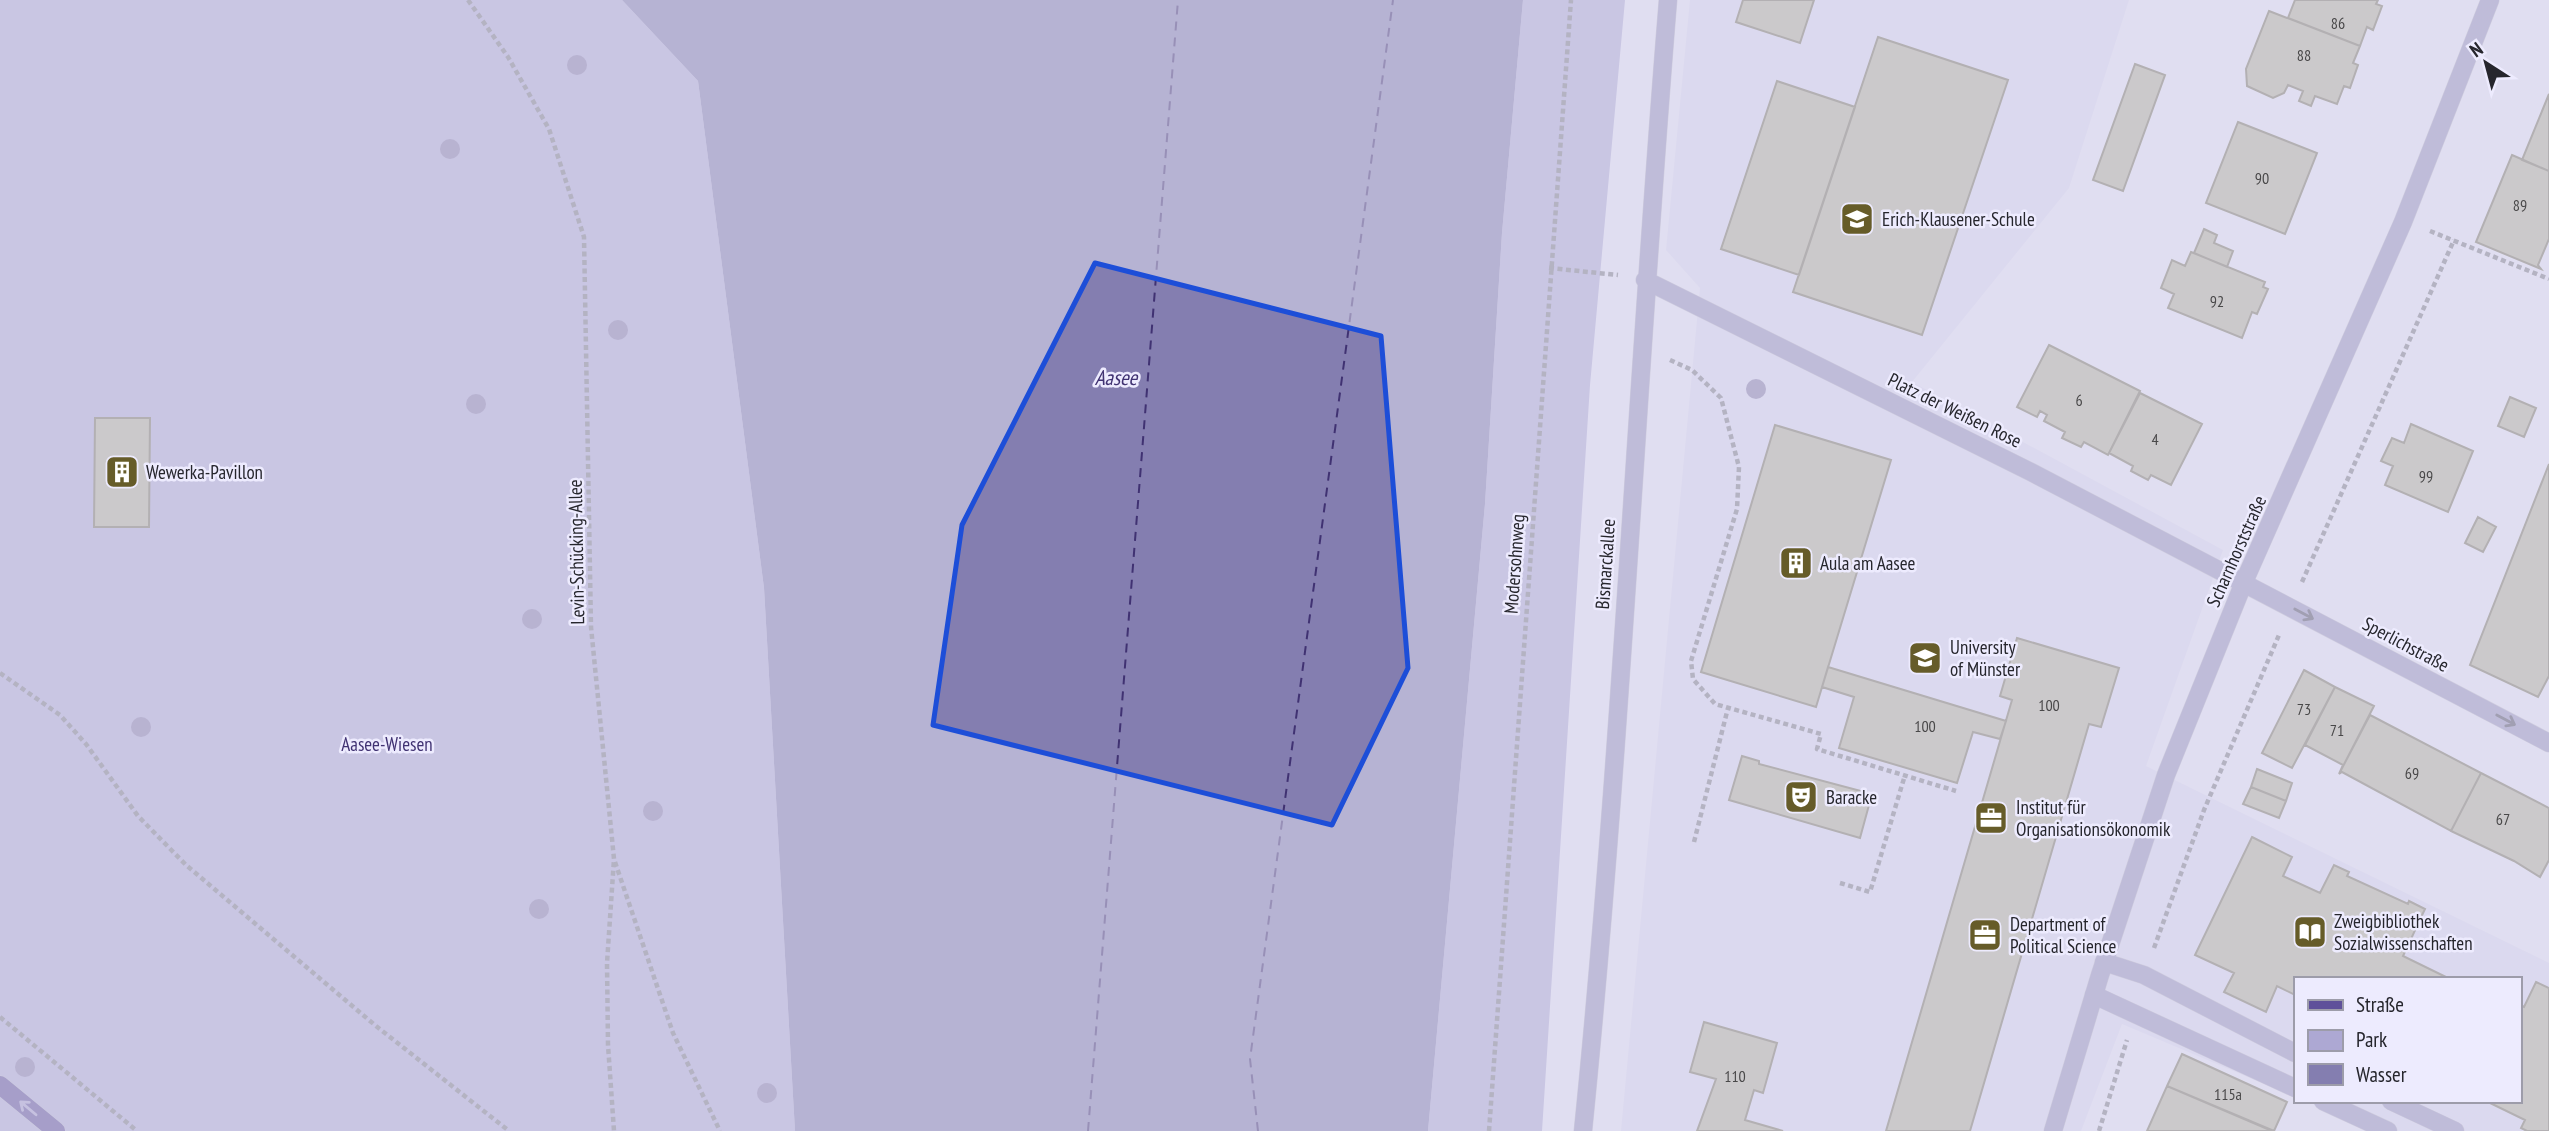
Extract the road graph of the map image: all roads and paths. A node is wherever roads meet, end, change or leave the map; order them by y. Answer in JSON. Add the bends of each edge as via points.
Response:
{"nodes":[{"id":1,"x":468,"y":0,"type":"edge"},
{"id":2,"x":1571,"y":0,"type":"edge"},
{"id":3,"x":1668,"y":0,"type":"edge"},
{"id":4,"x":2490,"y":0,"type":"edge"},
{"id":5,"x":1549,"y":268,"type":"junction"},
{"id":6,"x":1617,"y":275,"type":"dead end"},
{"id":7,"x":2549,"y":279,"type":"edge"},
{"id":8,"x":1645,"y":280,"type":"junction"},
{"id":9,"x":1640,"y":347,"type":"junction"},
{"id":10,"x":2244,"y":582,"type":"junction"},
{"id":11,"x":2291,"y":607,"type":"junction"},
{"id":12,"x":0,"y":673,"type":"edge"},
{"id":13,"x":1728,"y":708,"type":"junction"},
{"id":14,"x":2549,"y":743,"type":"edge"},
{"id":15,"x":1905,"y":775,"type":"junction"},
{"id":16,"x":1956,"y":791,"type":"dead end"},
{"id":17,"x":1694,"y":842,"type":"dead end"},
{"id":18,"x":614,"y":859,"type":"junction"},
{"id":19,"x":1840,"y":883,"type":"dead end"},
{"id":20,"x":2104,"y":962,"type":"junction"},
{"id":21,"x":2144,"y":975,"type":"junction"},
{"id":22,"x":2094,"y":995,"type":"junction"},
{"id":23,"x":2135,"y":1011,"type":"junction"},
{"id":24,"x":0,"y":1017,"type":"edge"},
{"id":25,"x":2294,"y":1052,"type":"edge"},
{"id":26,"x":0,"y":1085,"type":"edge"},
{"id":27,"x":2294,"y":1088,"type":"edge"},
{"id":28,"x":2327,"y":1103,"type":"edge"},
{"id":29,"x":2395,"y":1103,"type":"edge"},
{"id":30,"x":55,"y":1131,"type":"edge"},
{"id":31,"x":137,"y":1131,"type":"edge"},
{"id":32,"x":509,"y":1131,"type":"edge"},
{"id":33,"x":614,"y":1131,"type":"edge"},
{"id":34,"x":720,"y":1131,"type":"edge"},
{"id":35,"x":1489,"y":1131,"type":"edge"},
{"id":36,"x":1583,"y":1131,"type":"edge"},
{"id":37,"x":2053,"y":1131,"type":"edge"},
{"id":38,"x":2099,"y":1131,"type":"edge"},
{"id":39,"x":2388,"y":1131,"type":"edge"},
{"id":40,"x":2455,"y":1131,"type":"edge"}],
"edges":[{"from":1,"to":18,"type":"path","name":"Levin-Schücking-Allee","via":[[509,57],[549,129],[584,237],[591,627]]},
{"from":2,"to":5,"type":"path","name":"Modersohnweg"},
{"from":3,"to":8,"type":"street","name":"Bismarckallee"},
{"from":4,"to":10,"type":"street","name":"Scharnhorststraße","via":[[2403,222]]},
{"from":5,"to":6,"type":"path"},
{"from":5,"to":35,"type":"path","name":"Modersohnweg"},
{"from":7,"to":11,"type":"path","via":[[2454,240]]},
{"from":8,"to":9,"type":"street","name":"Bismarckallee"},
{"from":8,"to":10,"type":"street","name":"Platz der Weißen Rose"},
{"from":9,"to":13,"type":"path","via":[[1692,370],[1721,398],[1739,467],[1737,509],[1691,661],[1693,679],[1715,704]]},
{"from":9,"to":36,"type":"street","name":"Bismarckallee","via":[[1611,804]]},
{"from":10,"to":11,"type":"street","name":"Sperlichstraße"},
{"from":10,"to":20,"type":"street","name":"Scharnhorststraße","via":[[2166,775]]},
{"from":11,"to":14,"type":"street","name":"Sperlichstraße","one_way":true},
{"from":11,"to":21,"type":"path","via":[[2204,810]]},
{"from":12,"to":32,"type":"path","via":[[60,715],[138,816],[186,865]]},
{"from":13,"to":15,"type":"path","via":[[1821,734],[1817,749]]},
{"from":13,"to":17,"type":"path"},
{"from":15,"to":16,"type":"path"},
{"from":15,"to":19,"type":"path","via":[[1870,892]]},
{"from":18,"to":33,"type":"path","name":"Levin-Schücking-Allee","via":[[607,963]]},
{"from":18,"to":34,"type":"path","via":[[673,1033]]},
{"from":20,"to":21,"type":"street"},
{"from":20,"to":22,"type":"street","name":"Scharnhorststraße"},
{"from":21,"to":25,"type":"street"},
{"from":22,"to":23,"type":"street"},
{"from":22,"to":37,"type":"street","name":"Scharnhorststraße"},
{"from":23,"to":27,"type":"street"},
{"from":23,"to":38,"type":"path"},
{"from":24,"to":31,"type":"path"},
{"from":30,"to":26,"type":"main road","one_way":true},
{"from":28,"to":39,"type":"street"},
{"from":29,"to":40,"type":"street"}]}
